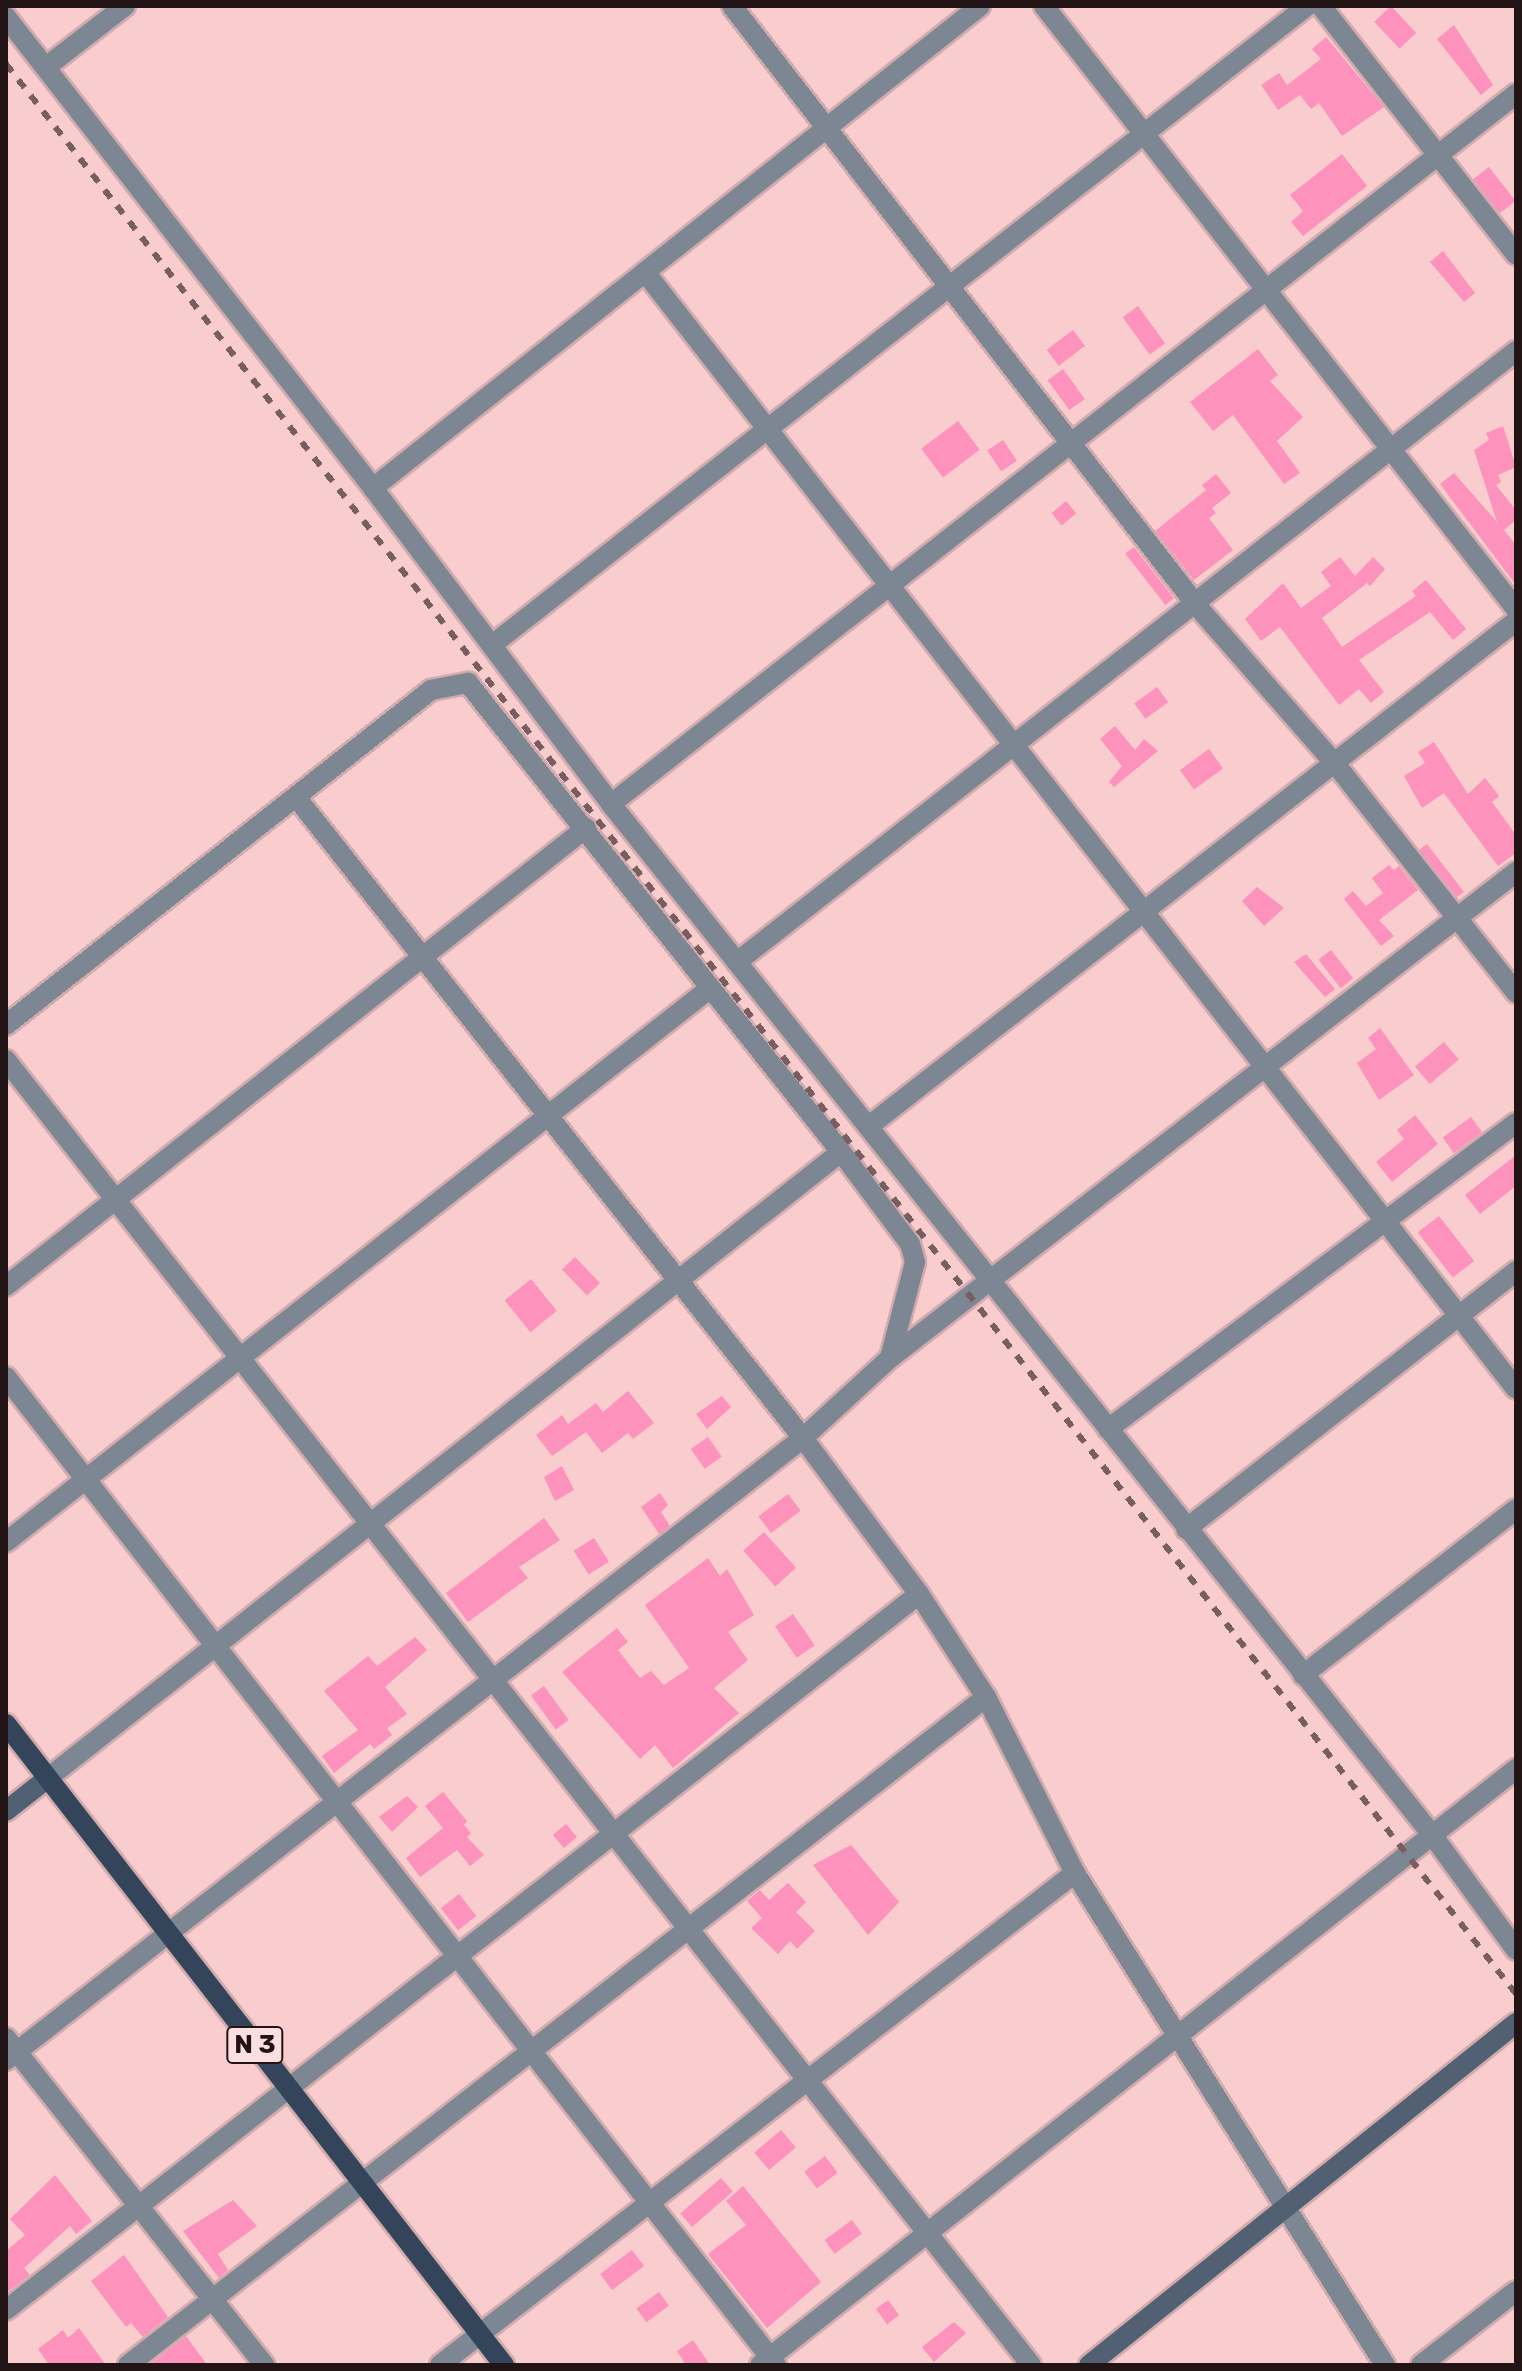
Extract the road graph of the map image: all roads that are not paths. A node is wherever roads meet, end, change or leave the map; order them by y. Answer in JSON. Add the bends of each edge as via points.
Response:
{"nodes":[{"id":1,"x":125,"y":6,"type":"edge"},
{"id":2,"x":732,"y":6,"type":"edge"},
{"id":3,"x":980,"y":6,"type":"edge"},
{"id":4,"x":1044,"y":6,"type":"edge"},
{"id":5,"x":1307,"y":6,"type":"edge"},
{"id":6,"x":1321,"y":6,"type":"edge"},
{"id":7,"x":6,"y":17,"type":"edge"},
{"id":8,"x":46,"y":67,"type":"junction"},
{"id":9,"x":1516,"y":94,"type":"edge"},
{"id":10,"x":828,"y":130,"type":"junction"},
{"id":11,"x":1145,"y":135,"type":"junction"},
{"id":12,"x":1438,"y":154,"type":"junction"},
{"id":13,"x":1516,"y":255,"type":"edge"},
{"id":14,"x":645,"y":272,"type":"junction"},
{"id":15,"x":952,"y":289,"type":"junction"},
{"id":16,"x":1267,"y":290,"type":"junction"},
{"id":17,"x":1516,"y":351,"type":"edge"},
{"id":18,"x":767,"y":430,"type":"junction"},
{"id":19,"x":1073,"y":446,"type":"junction"},
{"id":20,"x":1391,"y":450,"type":"junction"},
{"id":21,"x":373,"y":488,"type":"junction"},
{"id":22,"x":889,"y":586,"type":"junction"},
{"id":23,"x":1197,"y":606,"type":"junction"},
{"id":24,"x":1516,"y":609,"type":"edge"},
{"id":25,"x":1516,"y":621,"type":"edge"},
{"id":26,"x":492,"y":645,"type":"junction"},
{"id":27,"x":1014,"y":745,"type":"junction"},
{"id":28,"x":1337,"y":766,"type":"junction"},
{"id":29,"x":296,"y":797,"type":"junction"},
{"id":30,"x":611,"y":804,"type":"junction"},
{"id":31,"x":586,"y":828,"type":"junction"},
{"id":32,"x":1516,"y":872,"type":"edge"},
{"id":33,"x":1144,"y":912,"type":"junction"},
{"id":34,"x":1458,"y":919,"type":"junction"},
{"id":35,"x":423,"y":958,"type":"junction"},
{"id":36,"x":737,"y":962,"type":"junction"},
{"id":37,"x":709,"y":989,"type":"junction"},
{"id":38,"x":1516,"y":993,"type":"edge"},
{"id":39,"x":6,"y":1025,"type":"edge"},
{"id":40,"x":6,"y":1060,"type":"edge"},
{"id":41,"x":1264,"y":1065,"type":"junction"},
{"id":42,"x":550,"y":1118,"type":"junction"},
{"id":43,"x":1516,"y":1123,"type":"edge"},
{"id":44,"x":869,"y":1126,"type":"junction"},
{"id":45,"x":841,"y":1152,"type":"junction"},
{"id":46,"x":116,"y":1200,"type":"junction"},
{"id":47,"x":1387,"y":1223,"type":"junction"},
{"id":48,"x":1516,"y":1271,"type":"edge"},
{"id":49,"x":990,"y":1279,"type":"junction"},
{"id":50,"x":678,"y":1280,"type":"junction"},
{"id":51,"x":6,"y":1286,"type":"edge"},
{"id":52,"x":1459,"y":1315,"type":"junction"},
{"id":53,"x":890,"y":1358,"type":"junction"},
{"id":54,"x":241,"y":1359,"type":"junction"},
{"id":55,"x":6,"y":1377,"type":"edge"},
{"id":56,"x":1516,"y":1389,"type":"edge"},
{"id":57,"x":1108,"y":1429,"type":"junction"},
{"id":58,"x":803,"y":1438,"type":"junction"},
{"id":59,"x":86,"y":1480,"type":"junction"},
{"id":60,"x":1516,"y":1509,"type":"edge"},
{"id":61,"x":370,"y":1523,"type":"junction"},
{"id":62,"x":1186,"y":1529,"type":"junction"},
{"id":63,"x":6,"y":1542,"type":"edge"},
{"id":64,"x":919,"y":1594,"type":"junction"},
{"id":65,"x":215,"y":1646,"type":"junction"},
{"id":66,"x":1303,"y":1675,"type":"junction"},
{"id":67,"x":493,"y":1680,"type":"junction"},
{"id":68,"x":986,"y":1697,"type":"junction"},
{"id":69,"x":6,"y":1724,"type":"edge"},
{"id":70,"x":1516,"y":1769,"type":"edge"},
{"id":71,"x":48,"y":1778,"type":"junction"},
{"id":72,"x":337,"y":1802,"type":"junction"},
{"id":73,"x":6,"y":1811,"type":"edge"},
{"id":74,"x":616,"y":1832,"type":"junction"},
{"id":75,"x":1433,"y":1836,"type":"junction"},
{"id":76,"x":1075,"y":1873,"type":"junction"},
{"id":77,"x":689,"y":1929,"type":"junction"},
{"id":78,"x":168,"y":1933,"type":"junction"},
{"id":79,"x":1516,"y":1950,"type":"edge"},
{"id":80,"x":459,"y":1955,"type":"junction"},
{"id":81,"x":1516,"y":2023,"type":"edge"},
{"id":82,"x":1179,"y":2037,"type":"junction"},
{"id":83,"x":10,"y":2050,"type":"edge"},
{"id":84,"x":531,"y":2051,"type":"junction"},
{"id":85,"x":808,"y":2080,"type":"junction"},
{"id":86,"x":289,"y":2088,"type":"junction"},
{"id":87,"x":362,"y":2183,"type":"junction"},
{"id":88,"x":649,"y":2203,"type":"junction"},
{"id":89,"x":139,"y":2206,"type":"junction"},
{"id":90,"x":1286,"y":2208,"type":"junction"},
{"id":91,"x":928,"y":2234,"type":"junction"},
{"id":92,"x":1516,"y":2291,"type":"edge"},
{"id":93,"x":212,"y":2299,"type":"junction"},
{"id":94,"x":6,"y":2310,"type":"edge"},
{"id":95,"x":480,"y":2334,"type":"junction"},
{"id":96,"x":769,"y":2362,"type":"edge"},
{"id":97,"x":128,"y":2365,"type":"edge"},
{"id":98,"x":264,"y":2365,"type":"edge"},
{"id":99,"x":440,"y":2365,"type":"edge"},
{"id":100,"x":504,"y":2365,"type":"edge"},
{"id":101,"x":1031,"y":2365,"type":"edge"},
{"id":102,"x":1089,"y":2365,"type":"edge"},
{"id":103,"x":1385,"y":2365,"type":"edge"},
{"id":104,"x":1421,"y":2365,"type":"edge"}],
"edges":[{"from":1,"to":8,"type":"street"},
{"from":2,"to":10,"type":"street"},
{"from":3,"to":10,"type":"street"},
{"from":4,"to":11,"type":"street"},
{"from":5,"to":11,"type":"street"},
{"from":6,"to":12,"type":"street"},
{"from":7,"to":8,"type":"street"},
{"from":8,"to":21,"type":"street"},
{"from":9,"to":12,"type":"street"},
{"from":10,"to":14,"type":"street"},
{"from":10,"to":15,"type":"street"},
{"from":11,"to":15,"type":"street"},
{"from":11,"to":16,"type":"street"},
{"from":12,"to":13,"type":"street"},
{"from":12,"to":16,"type":"street"},
{"from":14,"to":18,"type":"street"},
{"from":14,"to":21,"type":"street"},
{"from":15,"to":18,"type":"street"},
{"from":15,"to":19,"type":"street"},
{"from":16,"to":19,"type":"street"},
{"from":16,"to":20,"type":"street"},
{"from":17,"to":20,"type":"street"},
{"from":18,"to":22,"type":"street"},
{"from":18,"to":26,"type":"street"},
{"from":19,"to":22,"type":"street"},
{"from":19,"to":23,"type":"street"},
{"from":20,"to":23,"type":"street"},
{"from":20,"to":24,"type":"street"},
{"from":21,"to":26,"type":"street"},
{"from":22,"to":27,"type":"street"},
{"from":22,"to":30,"type":"street"},
{"from":23,"to":27,"type":"street"},
{"from":23,"to":28,"type":"street"},
{"from":25,"to":28,"type":"street"},
{"from":26,"to":30,"type":"street"},
{"from":27,"to":33,"type":"street"},
{"from":27,"to":36,"type":"street"},
{"from":28,"to":33,"type":"street"},
{"from":28,"to":34,"type":"street"},
{"from":29,"to":31,"type":"street","via":[[431,690],[468,683]]},
{"from":29,"to":35,"type":"street"},
{"from":29,"to":39,"type":"street"},
{"from":30,"to":36,"type":"street"},
{"from":31,"to":35,"type":"street"},
{"from":31,"to":37,"type":"street"},
{"from":32,"to":34,"type":"street"},
{"from":33,"to":41,"type":"street"},
{"from":33,"to":44,"type":"street"},
{"from":34,"to":38,"type":"street"},
{"from":34,"to":41,"type":"street"},
{"from":35,"to":42,"type":"street"},
{"from":35,"to":46,"type":"street"},
{"from":36,"to":44,"type":"street"},
{"from":37,"to":42,"type":"street"},
{"from":37,"to":45,"type":"street"},
{"from":40,"to":46,"type":"street"},
{"from":41,"to":47,"type":"street"},
{"from":41,"to":49,"type":"street"},
{"from":42,"to":50,"type":"street"},
{"from":42,"to":54,"type":"street"},
{"from":43,"to":47,"type":"street"},
{"from":44,"to":49,"type":"street"},
{"from":45,"to":50,"type":"street"},
{"from":45,"to":53,"type":"street","via":[[910,1244],[915,1262]]},
{"from":46,"to":51,"type":"street"},
{"from":46,"to":54,"type":"street"},
{"from":47,"to":52,"type":"street"},
{"from":47,"to":57,"type":"street"},
{"from":48,"to":52,"type":"street"},
{"from":49,"to":53,"type":"street"},
{"from":49,"to":57,"type":"street"},
{"from":50,"to":58,"type":"street"},
{"from":50,"to":61,"type":"street"},
{"from":52,"to":56,"type":"street"},
{"from":52,"to":62,"type":"street"},
{"from":53,"to":58,"type":"street"},
{"from":54,"to":59,"type":"street"},
{"from":54,"to":61,"type":"street"},
{"from":55,"to":59,"type":"street"},
{"from":57,"to":62,"type":"street"},
{"from":58,"to":64,"type":"street"},
{"from":58,"to":67,"type":"street"},
{"from":59,"to":63,"type":"street"},
{"from":59,"to":65,"type":"street"},
{"from":60,"to":66,"type":"street"},
{"from":61,"to":65,"type":"street"},
{"from":61,"to":67,"type":"street"},
{"from":62,"to":66,"type":"street"},
{"from":64,"to":68,"type":"street"},
{"from":64,"to":74,"type":"street"},
{"from":65,"to":71,"type":"street"},
{"from":65,"to":72,"type":"street"},
{"from":66,"to":75,"type":"street"},
{"from":67,"to":72,"type":"street"},
{"from":67,"to":74,"type":"street"},
{"from":68,"to":76,"type":"street"},
{"from":68,"to":77,"type":"street"},
{"from":69,"to":71,"type":"main road","number":"N 3"},
{"from":70,"to":75,"type":"street"},
{"from":71,"to":73,"type":"street"},
{"from":71,"to":78,"type":"main road","number":"N 3"},
{"from":72,"to":78,"type":"street"},
{"from":72,"to":80,"type":"street"},
{"from":74,"to":77,"type":"street"},
{"from":74,"to":80,"type":"street"},
{"from":75,"to":79,"type":"street"},
{"from":75,"to":82,"type":"street"},
{"from":76,"to":82,"type":"street"},
{"from":76,"to":85,"type":"street"},
{"from":77,"to":84,"type":"street"},
{"from":77,"to":85,"type":"street"},
{"from":78,"to":83,"type":"street"},
{"from":78,"to":86,"type":"main road","number":"N 3"},
{"from":80,"to":84,"type":"street"},
{"from":80,"to":86,"type":"street"},
{"from":81,"to":90,"type":"street"},
{"from":82,"to":90,"type":"street"},
{"from":82,"to":91,"type":"street"},
{"from":83,"to":89,"type":"street"},
{"from":84,"to":87,"type":"street"},
{"from":84,"to":88,"type":"street"},
{"from":85,"to":88,"type":"street"},
{"from":85,"to":91,"type":"street"},
{"from":86,"to":87,"type":"main road","number":"N 3"},
{"from":86,"to":89,"type":"street"},
{"from":87,"to":93,"type":"street"},
{"from":87,"to":95,"type":"main road","number":"N 3"},
{"from":88,"to":95,"type":"street"},
{"from":88,"to":96,"type":"street"},
{"from":89,"to":93,"type":"street"},
{"from":89,"to":94,"type":"street"},
{"from":90,"to":102,"type":"street"},
{"from":90,"to":103,"type":"street"},
{"from":91,"to":96,"type":"street"},
{"from":91,"to":101,"type":"street"},
{"from":92,"to":104,"type":"street"},
{"from":93,"to":97,"type":"street"},
{"from":93,"to":98,"type":"street"},
{"from":95,"to":99,"type":"street"},
{"from":95,"to":100,"type":"main road","number":"N 3"}]}
